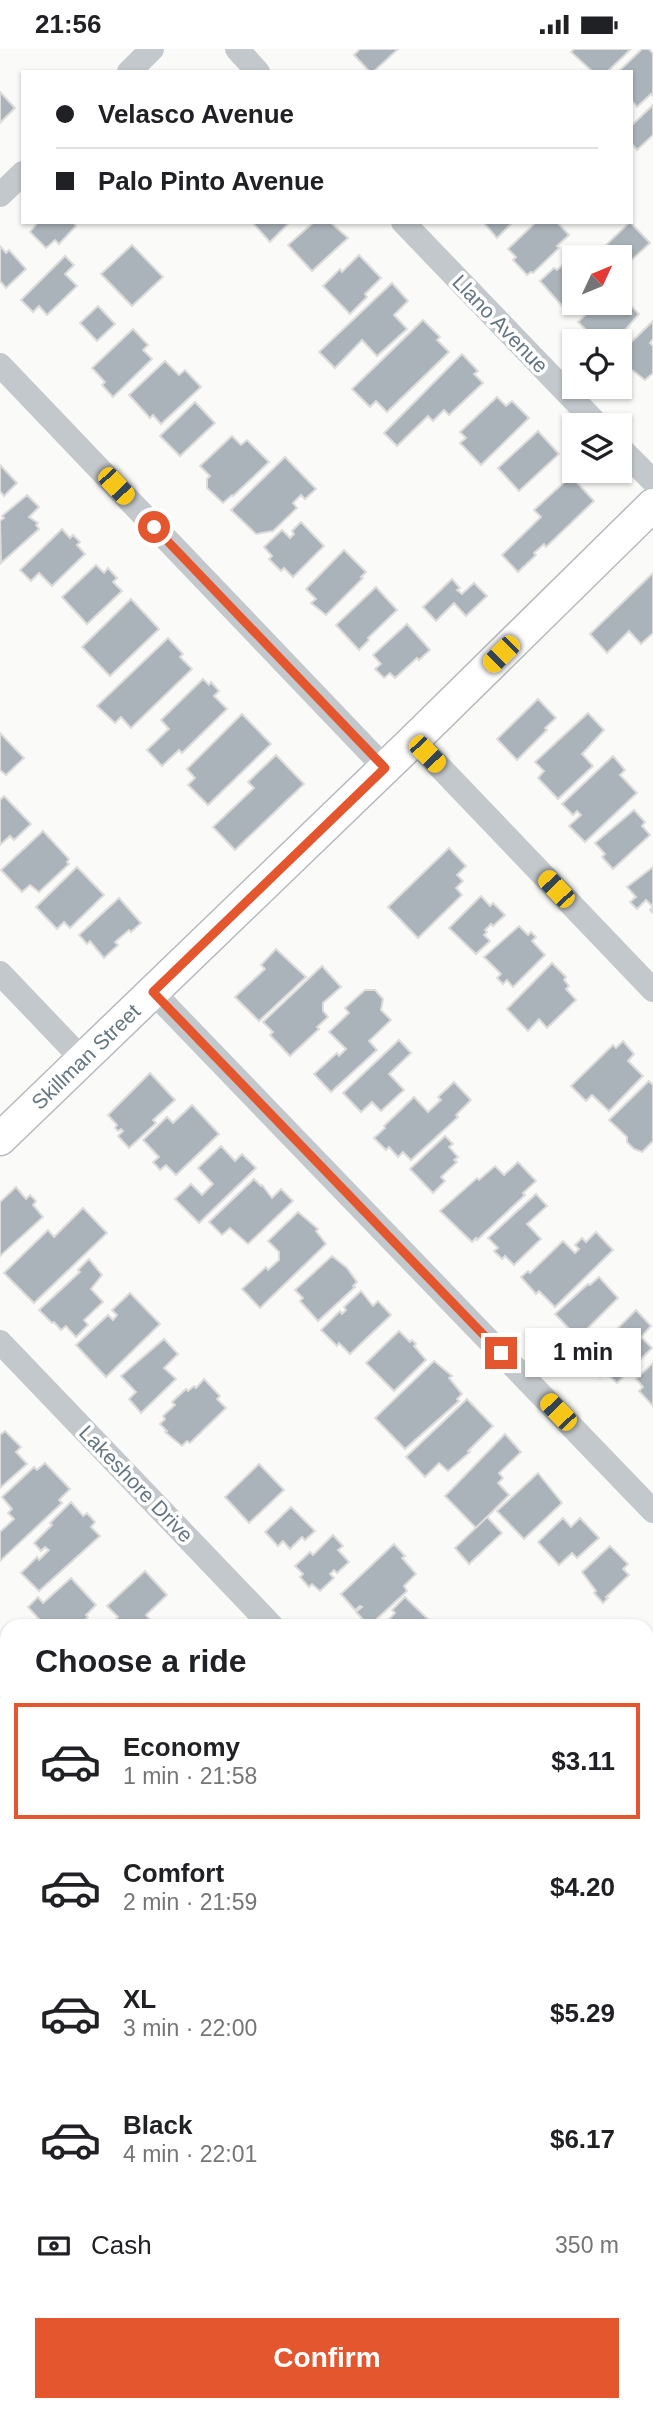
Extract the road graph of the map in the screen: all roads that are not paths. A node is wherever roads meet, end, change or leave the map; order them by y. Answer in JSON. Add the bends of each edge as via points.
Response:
{"nodes":[{"id":1,"x":152,"y":49,"type":"edge"},
{"id":2,"x":237,"y":49,"type":"edge"},
{"id":3,"x":131,"y":70,"type":"edge"},
{"id":4,"x":256,"y":70,"type":"edge"},
{"id":5,"x":21,"y":175,"type":"edge"},
{"id":6,"x":0,"y":195,"type":"edge"},
{"id":7,"x":405,"y":224,"type":"edge"},
{"id":8,"x":0,"y":365,"type":"edge"},
{"id":9,"x":586,"y":413,"type":"edge"},
{"id":10,"x":632,"y":460,"type":"edge"},
{"id":11,"x":653,"y":481,"type":"edge"},
{"id":12,"x":653,"y":505,"type":"edge"},
{"id":13,"x":414,"y":740,"type":"junction"},
{"id":14,"x":385,"y":768,"type":"junction"},
{"id":15,"x":0,"y":973,"type":"edge"},
{"id":16,"x":653,"y":991,"type":"edge"},
{"id":17,"x":153,"y":992,"type":"junction"},
{"id":18,"x":83,"y":1060,"type":"junction"},
{"id":19,"x":0,"y":1139,"type":"edge"},
{"id":20,"x":0,"y":1342,"type":"edge"},
{"id":21,"x":653,"y":1511,"type":"edge"},
{"id":22,"x":265,"y":1619,"type":"edge"}],
"edges":[{"from":1,"to":3,"type":"street"},
{"from":2,"to":4,"type":"street"},
{"from":5,"to":6,"type":"street"},
{"from":7,"to":9,"type":"street","name":"Llano Avenue"},
{"from":8,"to":14,"type":"street"},
{"from":10,"to":11,"type":"street"},
{"from":12,"to":13,"type":"main road","name":"Skillman Street"},
{"from":13,"to":14,"type":"main road","name":"Skillman Street"},
{"from":13,"to":16,"type":"street"},
{"from":14,"to":17,"type":"main road","name":"Skillman Street"},
{"from":15,"to":18,"type":"street"},
{"from":17,"to":18,"type":"main road","name":"Skillman Street"},
{"from":17,"to":21,"type":"street"},
{"from":18,"to":19,"type":"main road","name":"Skillman Street"},
{"from":20,"to":22,"type":"street","name":"Lakeshore Drive"}]}
